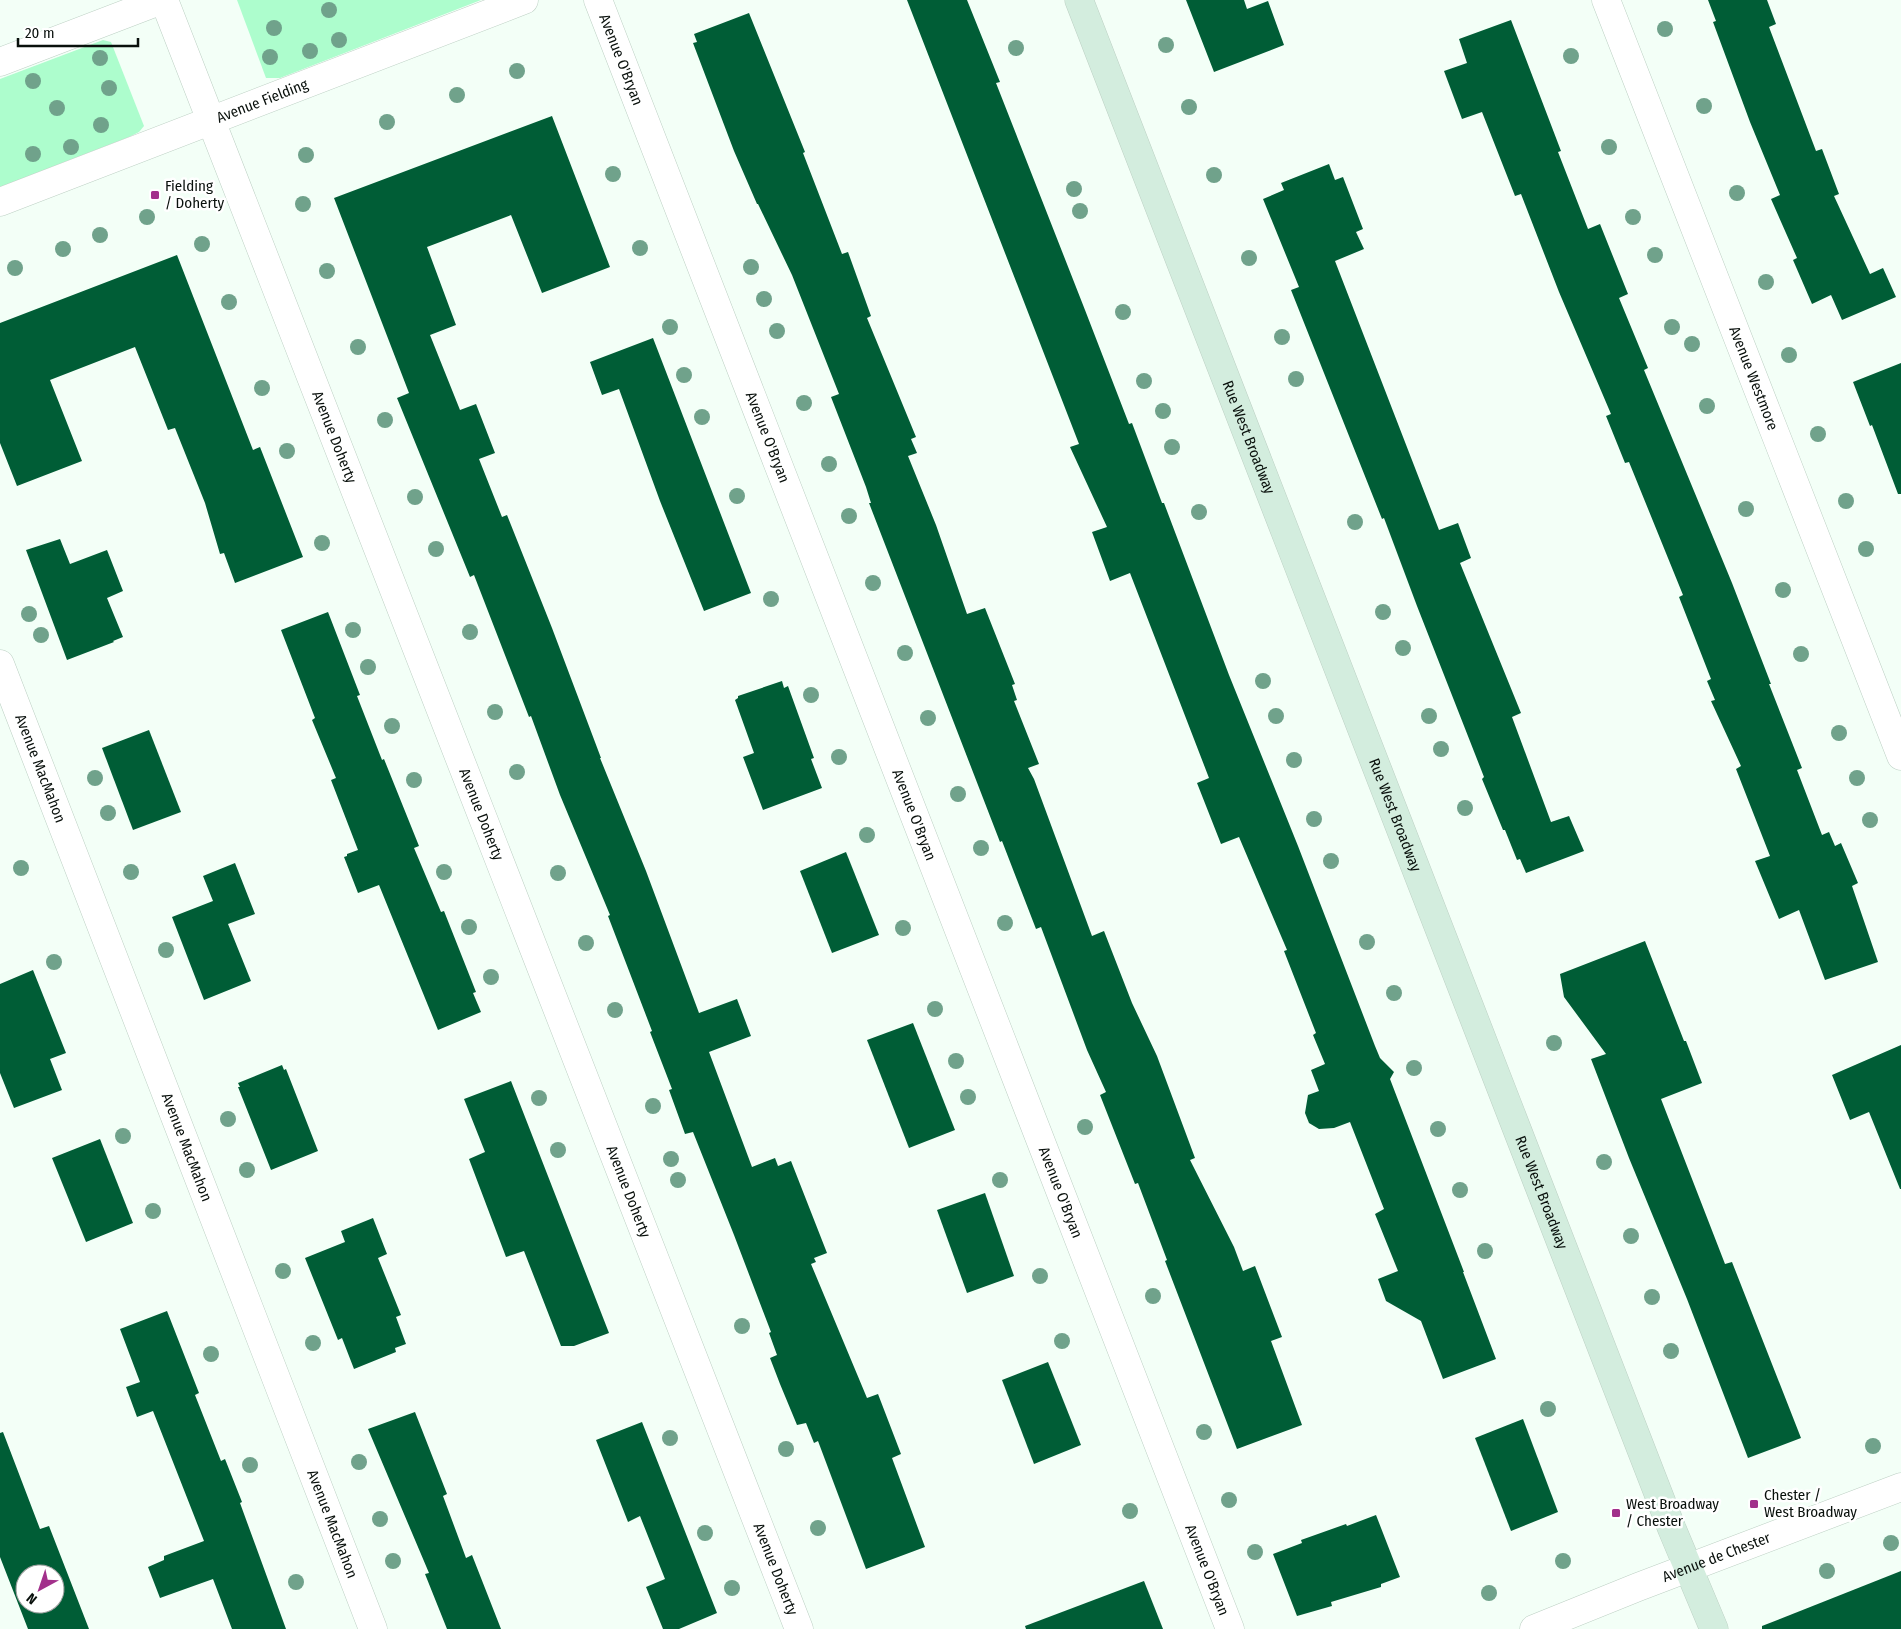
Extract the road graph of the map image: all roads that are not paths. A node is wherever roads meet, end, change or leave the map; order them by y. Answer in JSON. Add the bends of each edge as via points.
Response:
{"nodes":[{"id":1,"x":163,"y":0,"type":"edge"},
{"id":2,"x":524,"y":0,"type":"edge"},
{"id":3,"x":598,"y":0,"type":"edge"},
{"id":4,"x":1079,"y":0,"type":"edge"},
{"id":5,"x":1606,"y":0,"type":"edge"},
{"id":6,"x":0,"y":62,"type":"edge"},
{"id":7,"x":211,"y":121,"type":"junction"},
{"id":8,"x":0,"y":202,"type":"edge"},
{"id":9,"x":0,"y":664,"type":"edge"},
{"id":10,"x":1901,"y":756,"type":"edge"},
{"id":11,"x":1901,"y":1488,"type":"edge"},
{"id":12,"x":1690,"y":1568,"type":"junction"},
{"id":13,"x":372,"y":1629,"type":"edge"},
{"id":14,"x":799,"y":1629,"type":"edge"},
{"id":15,"x":1230,"y":1629,"type":"edge"},
{"id":16,"x":1534,"y":1629,"type":"edge"},
{"id":17,"x":1714,"y":1629,"type":"edge"}],
"edges":[{"from":1,"to":6,"type":"street"},
{"from":1,"to":7,"type":"street","name":"Avenue Doherty"},
{"from":2,"to":7,"type":"street","name":"Avenue Fielding"},
{"from":3,"to":15,"type":"street","name":"Avenue O'Bryan"},
{"from":4,"to":12,"type":"street","name":"Rue West Broadway","via":[[1672,1529]]},
{"from":5,"to":10,"type":"street","name":"Avenue Westmore"},
{"from":7,"to":8,"type":"street","name":"Avenue Fielding"},
{"from":7,"to":14,"type":"street","name":"Avenue Doherty"},
{"from":9,"to":13,"type":"street","name":"Avenue MacMahon"},
{"from":11,"to":12,"type":"street","name":"Avenue de Chester"},
{"from":12,"to":16,"type":"street","name":"Avenue de Chester"},
{"from":12,"to":17,"type":"street","name":"Rue West Broadway"}]}
